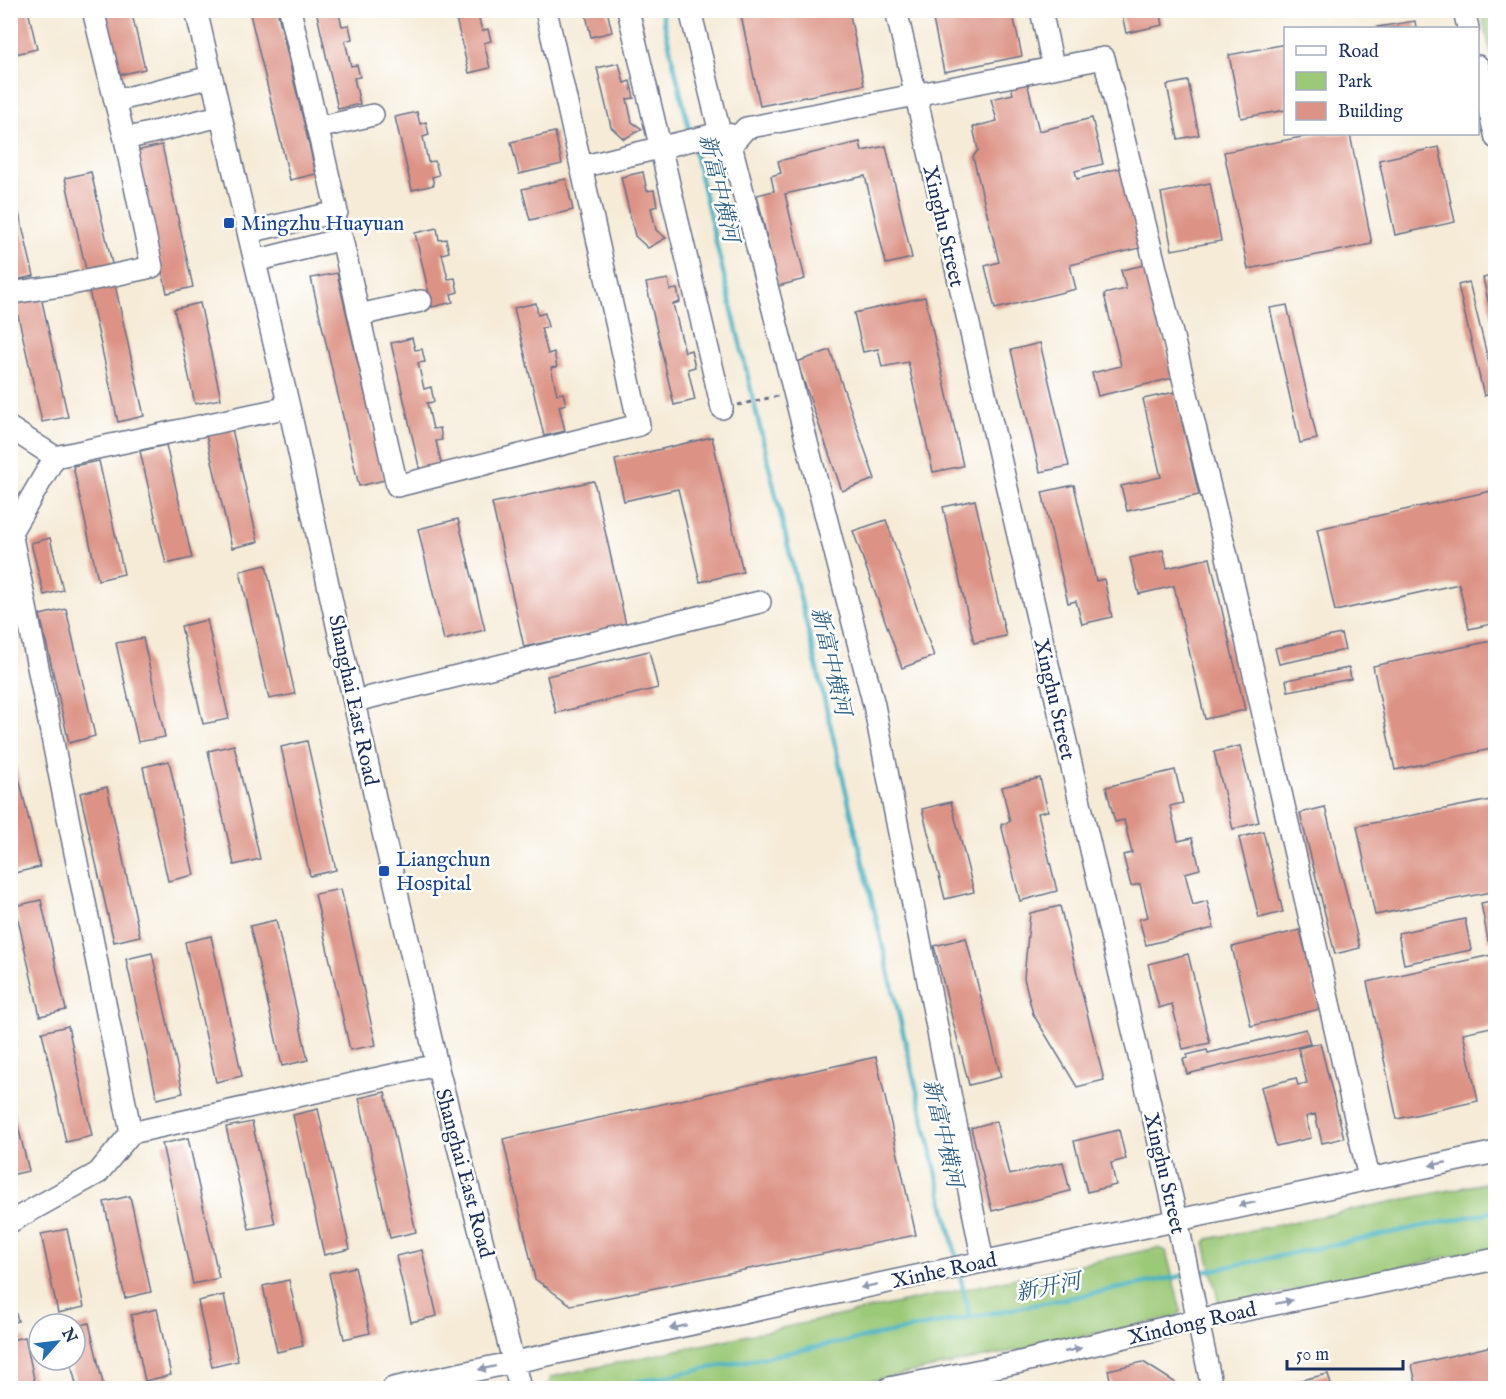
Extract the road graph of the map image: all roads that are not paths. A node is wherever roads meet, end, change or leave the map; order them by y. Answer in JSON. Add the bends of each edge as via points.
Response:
{"nodes":[{"id":1,"x":93,"y":10,"type":"edge"},
{"id":2,"x":196,"y":10,"type":"edge"},
{"id":3,"x":290,"y":10,"type":"edge"},
{"id":4,"x":546,"y":10,"type":"edge"},
{"id":5,"x":628,"y":10,"type":"edge"},
{"id":6,"x":690,"y":10,"type":"edge"},
{"id":7,"x":896,"y":10,"type":"edge"},
{"id":8,"x":1041,"y":10,"type":"edge"},
{"id":9,"x":1464,"y":10,"type":"edge"},
{"id":10,"x":1468,"y":27,"type":"edge"},
{"id":11,"x":1053,"y":66,"type":"junction"},
{"id":12,"x":1479,"y":70,"type":"edge"},
{"id":13,"x":211,"y":77,"type":"junction"},
{"id":14,"x":914,"y":96,"type":"junction"},
{"id":15,"x":115,"y":101,"type":"junction"},
{"id":16,"x":373,"y":115,"type":"dead end"},
{"id":17,"x":220,"y":116,"type":"junction"},
{"id":18,"x":317,"y":128,"type":"junction"},
{"id":19,"x":723,"y":135,"type":"junction"},
{"id":20,"x":1496,"y":138,"type":"edge"},
{"id":21,"x":125,"y":139,"type":"junction"},
{"id":22,"x":668,"y":146,"type":"junction"},
{"id":23,"x":581,"y":167,"type":"junction"},
{"id":24,"x":248,"y":232,"type":"junction"},
{"id":25,"x":255,"y":261,"type":"junction"},
{"id":26,"x":10,"y":293,"type":"edge"},
{"id":27,"x":421,"y":301,"type":"dead end"},
{"id":28,"x":359,"y":315,"type":"junction"},
{"id":29,"x":731,"y":406,"type":"road end"},
{"id":30,"x":289,"y":407,"type":"junction"},
{"id":31,"x":10,"y":428,"type":"edge"},
{"id":32,"x":55,"y":457,"type":"junction"},
{"id":33,"x":759,"y":602,"type":"dead end"},
{"id":34,"x":355,"y":701,"type":"junction"},
{"id":35,"x":437,"y":1065,"type":"junction"},
{"id":36,"x":131,"y":1132,"type":"junction"},
{"id":37,"x":1496,"y":1152,"type":"edge"},
{"id":38,"x":1369,"y":1178,"type":"junction"},
{"id":39,"x":1176,"y":1220,"type":"junction"},
{"id":40,"x":10,"y":1222,"type":"edge"},
{"id":41,"x":1496,"y":1259,"type":"edge"},
{"id":42,"x":975,"y":1263,"type":"junction"},
{"id":43,"x":1197,"y":1320,"type":"junction"},
{"id":44,"x":515,"y":1362,"type":"junction"},
{"id":45,"x":393,"y":1389,"type":"edge"},
{"id":46,"x":520,"y":1389,"type":"edge"},
{"id":47,"x":889,"y":1389,"type":"edge"},
{"id":48,"x":1212,"y":1389,"type":"edge"}],
"edges":[{"from":1,"to":15,"type":"street"},
{"from":2,"to":13,"type":"street","name":"Shanghai East Road"},
{"from":3,"to":18,"type":"street"},
{"from":4,"to":23,"type":"street"},
{"from":5,"to":22,"type":"street"},
{"from":6,"to":19,"type":"street"},
{"from":7,"to":14,"type":"street","name":"Xinghu Street"},
{"from":8,"to":11,"type":"street"},
{"from":9,"to":10,"type":"street"},
{"from":11,"to":14,"type":"street"},
{"from":11,"to":38,"type":"street","via":[[1104,58],[1226,552]]},
{"from":12,"to":20,"type":"street"},
{"from":13,"to":15,"type":"street"},
{"from":13,"to":17,"type":"street","name":"Shanghai East Road"},
{"from":14,"to":19,"type":"street"},
{"from":14,"to":39,"type":"street","name":"Xinghu Street"},
{"from":15,"to":21,"type":"street"},
{"from":16,"to":18,"type":"street"},
{"from":17,"to":21,"type":"street"},
{"from":17,"to":24,"type":"street","name":"Shanghai East Road"},
{"from":18,"to":24,"type":"street","via":[[337,212]]},
{"from":19,"to":22,"type":"street"},
{"from":19,"to":42,"type":"street","via":[[731,145],[874,705]]},
{"from":21,"to":26,"type":"street","via":[[152,267]]},
{"from":22,"to":23,"type":"street"},
{"from":22,"to":29,"type":"street"},
{"from":23,"to":28,"type":"street","via":[[639,425],[397,486]]},
{"from":24,"to":25,"type":"street","name":"Shanghai East Road"},
{"from":25,"to":28,"type":"street","via":[[342,239]]},
{"from":25,"to":30,"type":"street","name":"Shanghai East Road"},
{"from":27,"to":28,"type":"street"},
{"from":30,"to":32,"type":"street"},
{"from":30,"to":34,"type":"street","name":"Shanghai East Road"},
{"from":31,"to":32,"type":"street"},
{"from":32,"to":36,"type":"street","via":[[11,532]]},
{"from":33,"to":34,"type":"street"},
{"from":34,"to":35,"type":"street","name":"Shanghai East Road"},
{"from":35,"to":36,"type":"street"},
{"from":35,"to":44,"type":"street","name":"Shanghai East Road"},
{"from":36,"to":40,"type":"street","via":[[98,1173]]},
{"from":37,"to":38,"type":"street","name":"Xinhe Road","one_way":true},
{"from":38,"to":39,"type":"street","name":"Xinhe Road","one_way":true},
{"from":39,"to":42,"type":"street","name":"Xinhe Road"},
{"from":39,"to":43,"type":"street","name":"Xinghu Street"},
{"from":43,"to":41,"type":"street","name":"Xindong Road","one_way":true},
{"from":42,"to":44,"type":"street","name":"Xinhe Road","one_way":true},
{"from":47,"to":43,"type":"street","name":"Xindong Road","one_way":true},
{"from":43,"to":48,"type":"street","name":"Xinghu Street"},
{"from":44,"to":45,"type":"street","name":"Xinhe Road","one_way":true},
{"from":44,"to":46,"type":"street","name":"Shanghai East Road"}]}
